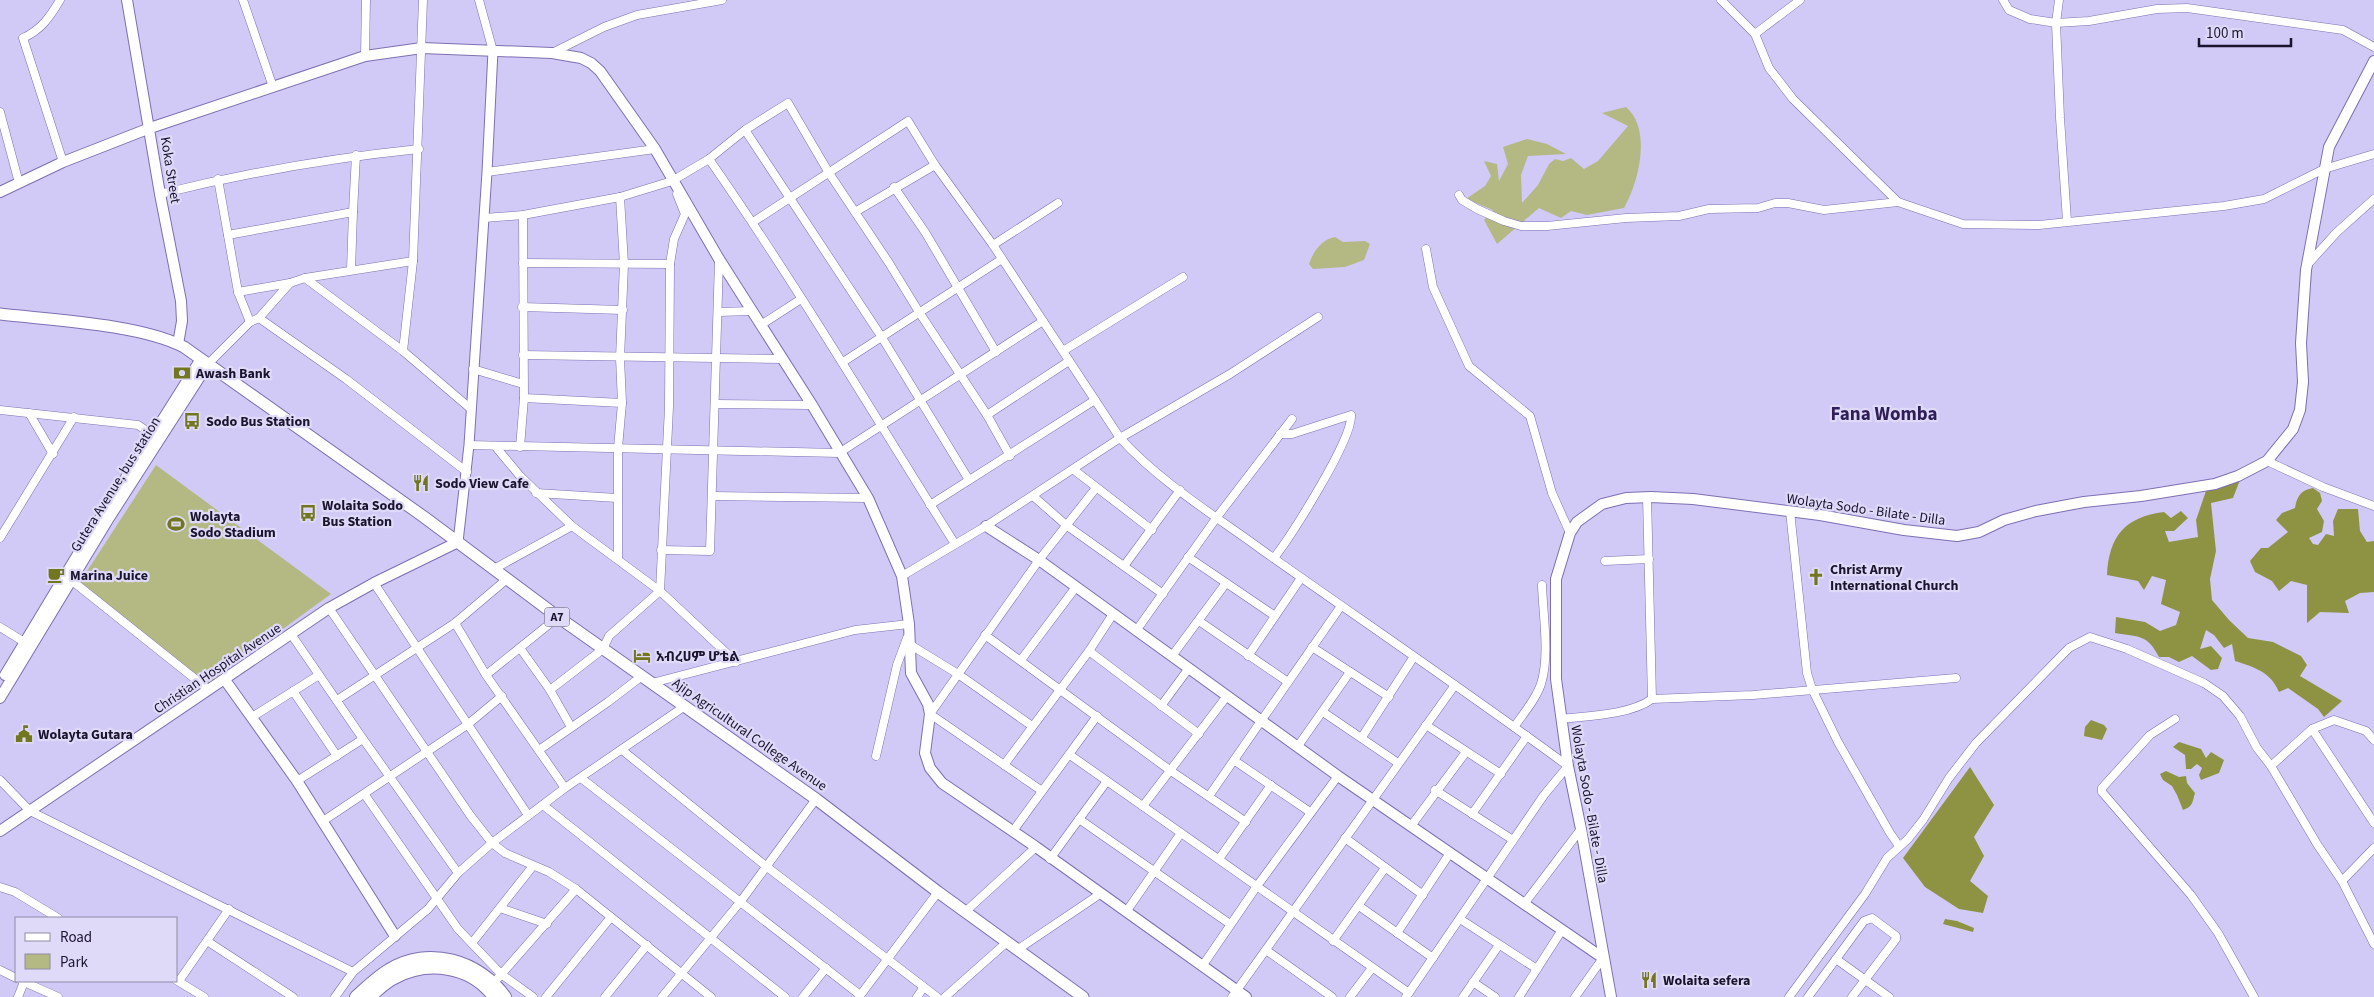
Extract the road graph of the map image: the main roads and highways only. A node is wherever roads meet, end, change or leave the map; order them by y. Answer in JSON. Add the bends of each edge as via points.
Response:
{"nodes":[{"id":1,"x":127,"y":0,"type":"edge"},
{"id":2,"x":2374,"y":62,"type":"edge"},
{"id":3,"x":150,"y":128,"type":"junction"},
{"id":4,"x":0,"y":192,"type":"edge"},
{"id":5,"x":0,"y":314,"type":"edge"},
{"id":6,"x":178,"y":344,"type":"junction"},
{"id":7,"x":205,"y":362,"type":"junction"},
{"id":8,"x":156,"y":437,"type":"junction"},
{"id":9,"x":986,"y":526,"type":"road end"},
{"id":10,"x":458,"y":542,"type":"junction"},
{"id":11,"x":27,"y":644,"type":"junction"},
{"id":12,"x":226,"y":680,"type":"junction"},
{"id":13,"x":0,"y":684,"type":"edge"},
{"id":14,"x":0,"y":698,"type":"edge"},
{"id":15,"x":0,"y":831,"type":"edge"},
{"id":16,"x":395,"y":936,"type":"road end"},
{"id":17,"x":1603,"y":958,"type":"junction"},
{"id":18,"x":494,"y":985,"type":"edge"},
{"id":19,"x":1238,"y":995,"type":"edge"},
{"id":20,"x":356,"y":997,"type":"edge"},
{"id":21,"x":370,"y":997,"type":"edge"},
{"id":22,"x":505,"y":997,"type":"edge"},
{"id":23,"x":1083,"y":997,"type":"edge"},
{"id":24,"x":1611,"y":997,"type":"edge"}],
"edges":[{"from":1,"to":3,"type":"main road","name":"Koka Street"},
{"from":2,"to":17,"type":"main road","name":"Wolayta Sodo - Bilate - Dilla","via":[[2329,147],[2308,264],[2301,343],[2303,382],[2300,410],[2293,429],[2266,461],[2215,484],[2036,511],[2004,520],[1979,532],[1957,536],[1693,499],[1626,498],[1602,504],[1584,515],[1570,533],[1560,561],[1555,604],[1556,679],[1568,766]]},
{"from":3,"to":4,"type":"main road","via":[[63,162]]},
{"from":3,"to":6,"type":"main road","name":"Koka Street","via":[[181,301]]},
{"from":3,"to":19,"type":"main road","via":[[365,56],[422,48],[552,53],[591,62],[655,148],[719,258],[868,498],[902,576],[911,673],[930,714],[925,753],[930,768],[942,783],[1202,965]]},
{"from":5,"to":6,"type":"main road","name":"Ajip Agricultural College Avenue","number":"A7","via":[[146,334]]},
{"from":6,"to":7,"type":"main road","name":"Ajip Agricultural College Avenue","number":"A7"},
{"from":7,"to":8,"type":"main road","name":"Gutera Avenue, bus station"},
{"from":7,"to":10,"type":"main road","name":"Ajip Agricultural College Avenue","number":"A7"},
{"from":8,"to":11,"type":"main road"},
{"from":8,"to":11,"type":"main road","name":"Gutera Avenue, bus station","via":[[71,580]]},
{"from":9,"to":17,"type":"main road","via":[[1039,560],[1338,776]]},
{"from":10,"to":12,"type":"main road","name":"Christian Hospital Avenue","via":[[330,608]]},
{"from":10,"to":23,"type":"main road","name":"Ajip Agricultural College Avenue","number":"A7","via":[[558,617],[816,799]]},
{"from":11,"to":13,"type":"main road"},
{"from":11,"to":14,"type":"main road","name":"Gutera Avenue, bus station"},
{"from":12,"to":15,"type":"main road","name":"Christian Hospital Avenue"},
{"from":12,"to":16,"type":"main road","via":[[298,781]]},
{"from":17,"to":24,"type":"main road","name":"Wolayta Sodo - Bilate - Dilla"},
{"from":18,"to":20,"type":"highway","via":[[483,973],[457,961],[418,959],[388,970]]},
{"from":18,"to":21,"type":"highway","via":[[452,969],[424,968],[392,978]]},
{"from":18,"to":22,"type":"highway"}]}
